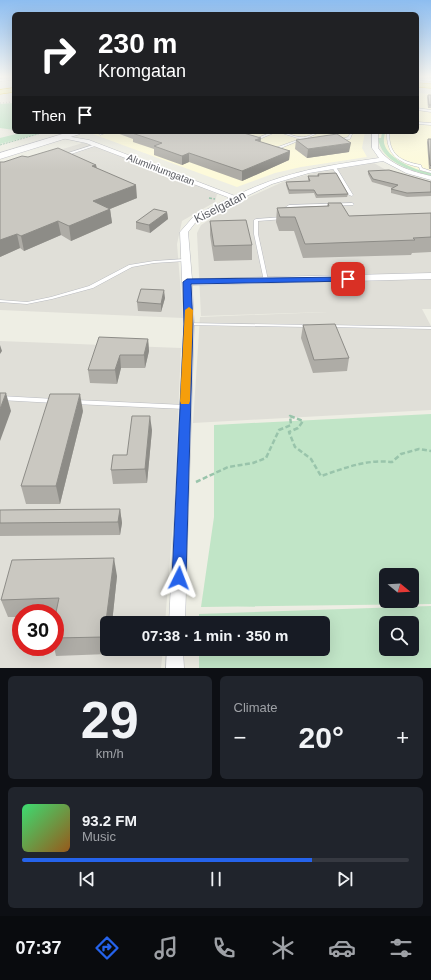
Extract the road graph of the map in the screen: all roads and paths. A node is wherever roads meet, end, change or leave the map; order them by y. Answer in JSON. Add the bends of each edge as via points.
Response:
{"nodes":[{"id":1,"x":419,"y":109,"type":"edge"},
{"id":2,"x":431,"y":111,"type":"edge"},
{"id":3,"x":419,"y":123,"type":"edge"},
{"id":4,"x":431,"y":124,"type":"edge"},
{"id":5,"x":39,"y":134,"type":"edge"},
{"id":6,"x":71,"y":134,"type":"edge"},
{"id":7,"x":79,"y":134,"type":"edge"},
{"id":8,"x":270,"y":134,"type":"edge"},
{"id":9,"x":287,"y":134,"type":"edge"},
{"id":10,"x":314,"y":134,"type":"edge"},
{"id":11,"x":351,"y":134,"type":"edge"},
{"id":12,"x":375,"y":134,"type":"edge"},
{"id":13,"x":388,"y":134,"type":"edge"},
{"id":14,"x":60,"y":137,"type":"junction"},
{"id":15,"x":303,"y":139,"type":"junction"},
{"id":16,"x":87,"y":141,"type":"junction"},
{"id":17,"x":310,"y":141,"type":"edge"},
{"id":18,"x":331,"y":141,"type":"edge"},
{"id":19,"x":256,"y":144,"type":"edge"},
{"id":20,"x":97,"y":145,"type":"junction"},
{"id":21,"x":0,"y":146,"type":"edge"},
{"id":22,"x":296,"y":146,"type":"edge"},
{"id":23,"x":283,"y":147,"type":"junction"},
{"id":24,"x":272,"y":149,"type":"edge"},
{"id":25,"x":0,"y":156,"type":"edge"},
{"id":26,"x":60,"y":157,"type":"edge"},
{"id":27,"x":384,"y":159,"type":"junction"},
{"id":28,"x":334,"y":167,"type":"junction"},
{"id":29,"x":431,"y":172,"type":"edge"},
{"id":30,"x":431,"y":178,"type":"edge"},
{"id":31,"x":351,"y":195,"type":"dead end"},
{"id":32,"x":235,"y":198,"type":"junction"},
{"id":33,"x":352,"y":204,"type":"dead end"},
{"id":34,"x":186,"y":260,"type":"junction"},
{"id":35,"x":431,"y":276,"type":"edge"},
{"id":36,"x":266,"y":280,"type":"junction"},
{"id":37,"x":187,"y":282,"type":"junction"},
{"id":38,"x":0,"y":301,"type":"edge"},
{"id":39,"x":189,"y":324,"type":"junction"},
{"id":40,"x":317,"y":326,"type":"edge"},
{"id":41,"x":324,"y":326,"type":"edge"},
{"id":42,"x":431,"y":328,"type":"edge"},
{"id":43,"x":0,"y":398,"type":"edge"},
{"id":44,"x":185,"y":407,"type":"junction"},
{"id":45,"x":431,"y":451,"type":"edge"},
{"id":46,"x":196,"y":482,"type":"dead end"},
{"id":47,"x":177,"y":616,"type":"edge"},
{"id":48,"x":175,"y":656,"type":"edge"},
{"id":49,"x":175,"y":668,"type":"edge"}],
"edges":[{"from":1,"to":2,"type":"lane"},
{"from":3,"to":4,"type":"lane"},
{"from":5,"to":21,"type":"path"},
{"from":6,"to":14,"type":"main road"},
{"from":7,"to":16,"type":"street","name":"Aluminiumgatan"},
{"from":8,"to":19,"type":"lane","via":[[250,142]]},
{"from":9,"to":15,"type":"lane"},
{"from":10,"to":15,"type":"lane"},
{"from":11,"to":18,"type":"lane","via":[[349,138]]},
{"from":12,"to":27,"type":"street","via":[[375,148]]},
{"from":13,"to":29,"type":"lane","via":[[388,144],[393,154],[409,164]]},
{"from":14,"to":16,"type":"street","name":"Aluminiumgatan"},
{"from":14,"to":25,"type":"main road"},
{"from":15,"to":17,"type":"lane"},
{"from":15,"to":23,"type":"lane"},
{"from":16,"to":20,"type":"street","name":"Aluminiumgatan"},
{"from":20,"to":26,"type":"lane"},
{"from":20,"to":32,"type":"street","name":"Aluminiumgatan"},
{"from":22,"to":23,"type":"lane"},
{"from":23,"to":24,"type":"lane"},
{"from":27,"to":28,"type":"street","name":"Kiselgatan"},
{"from":27,"to":30,"type":"street","via":[[408,171]]},
{"from":28,"to":31,"type":"lane"},
{"from":28,"to":32,"type":"street","name":"Kiselgatan","via":[[284,177]]},
{"from":32,"to":34,"type":"street","name":"Kiselgatan","via":[[188,224],[184,232]]},
{"from":33,"to":36,"type":"lane","via":[[289,206],[286,209],[286,217],[256,220],[256,234]]},
{"from":34,"to":37,"type":"street","name":"Kiselgatan"},
{"from":34,"to":38,"type":"lane","via":[[131,266],[92,287],[52,298],[27,303]]},
{"from":35,"to":36,"type":"street"},
{"from":36,"to":37,"type":"street"},
{"from":37,"to":39,"type":"street","name":"Kiselgatan"},
{"from":39,"to":40,"type":"lane"},
{"from":39,"to":44,"type":"street","name":"Kiselgatan"},
{"from":41,"to":42,"type":"lane"},
{"from":43,"to":44,"type":"lane"},
{"from":44,"to":47,"type":"street","name":"Kiselgatan"},
{"from":45,"to":46,"type":"path","via":[[419,449],[401,454],[392,462],[369,461],[321,476],[311,459],[295,447],[289,432],[298,428],[303,421],[290,416],[291,425],[279,430],[266,458],[228,467]]},
{"from":48,"to":49,"type":"street"}]}
